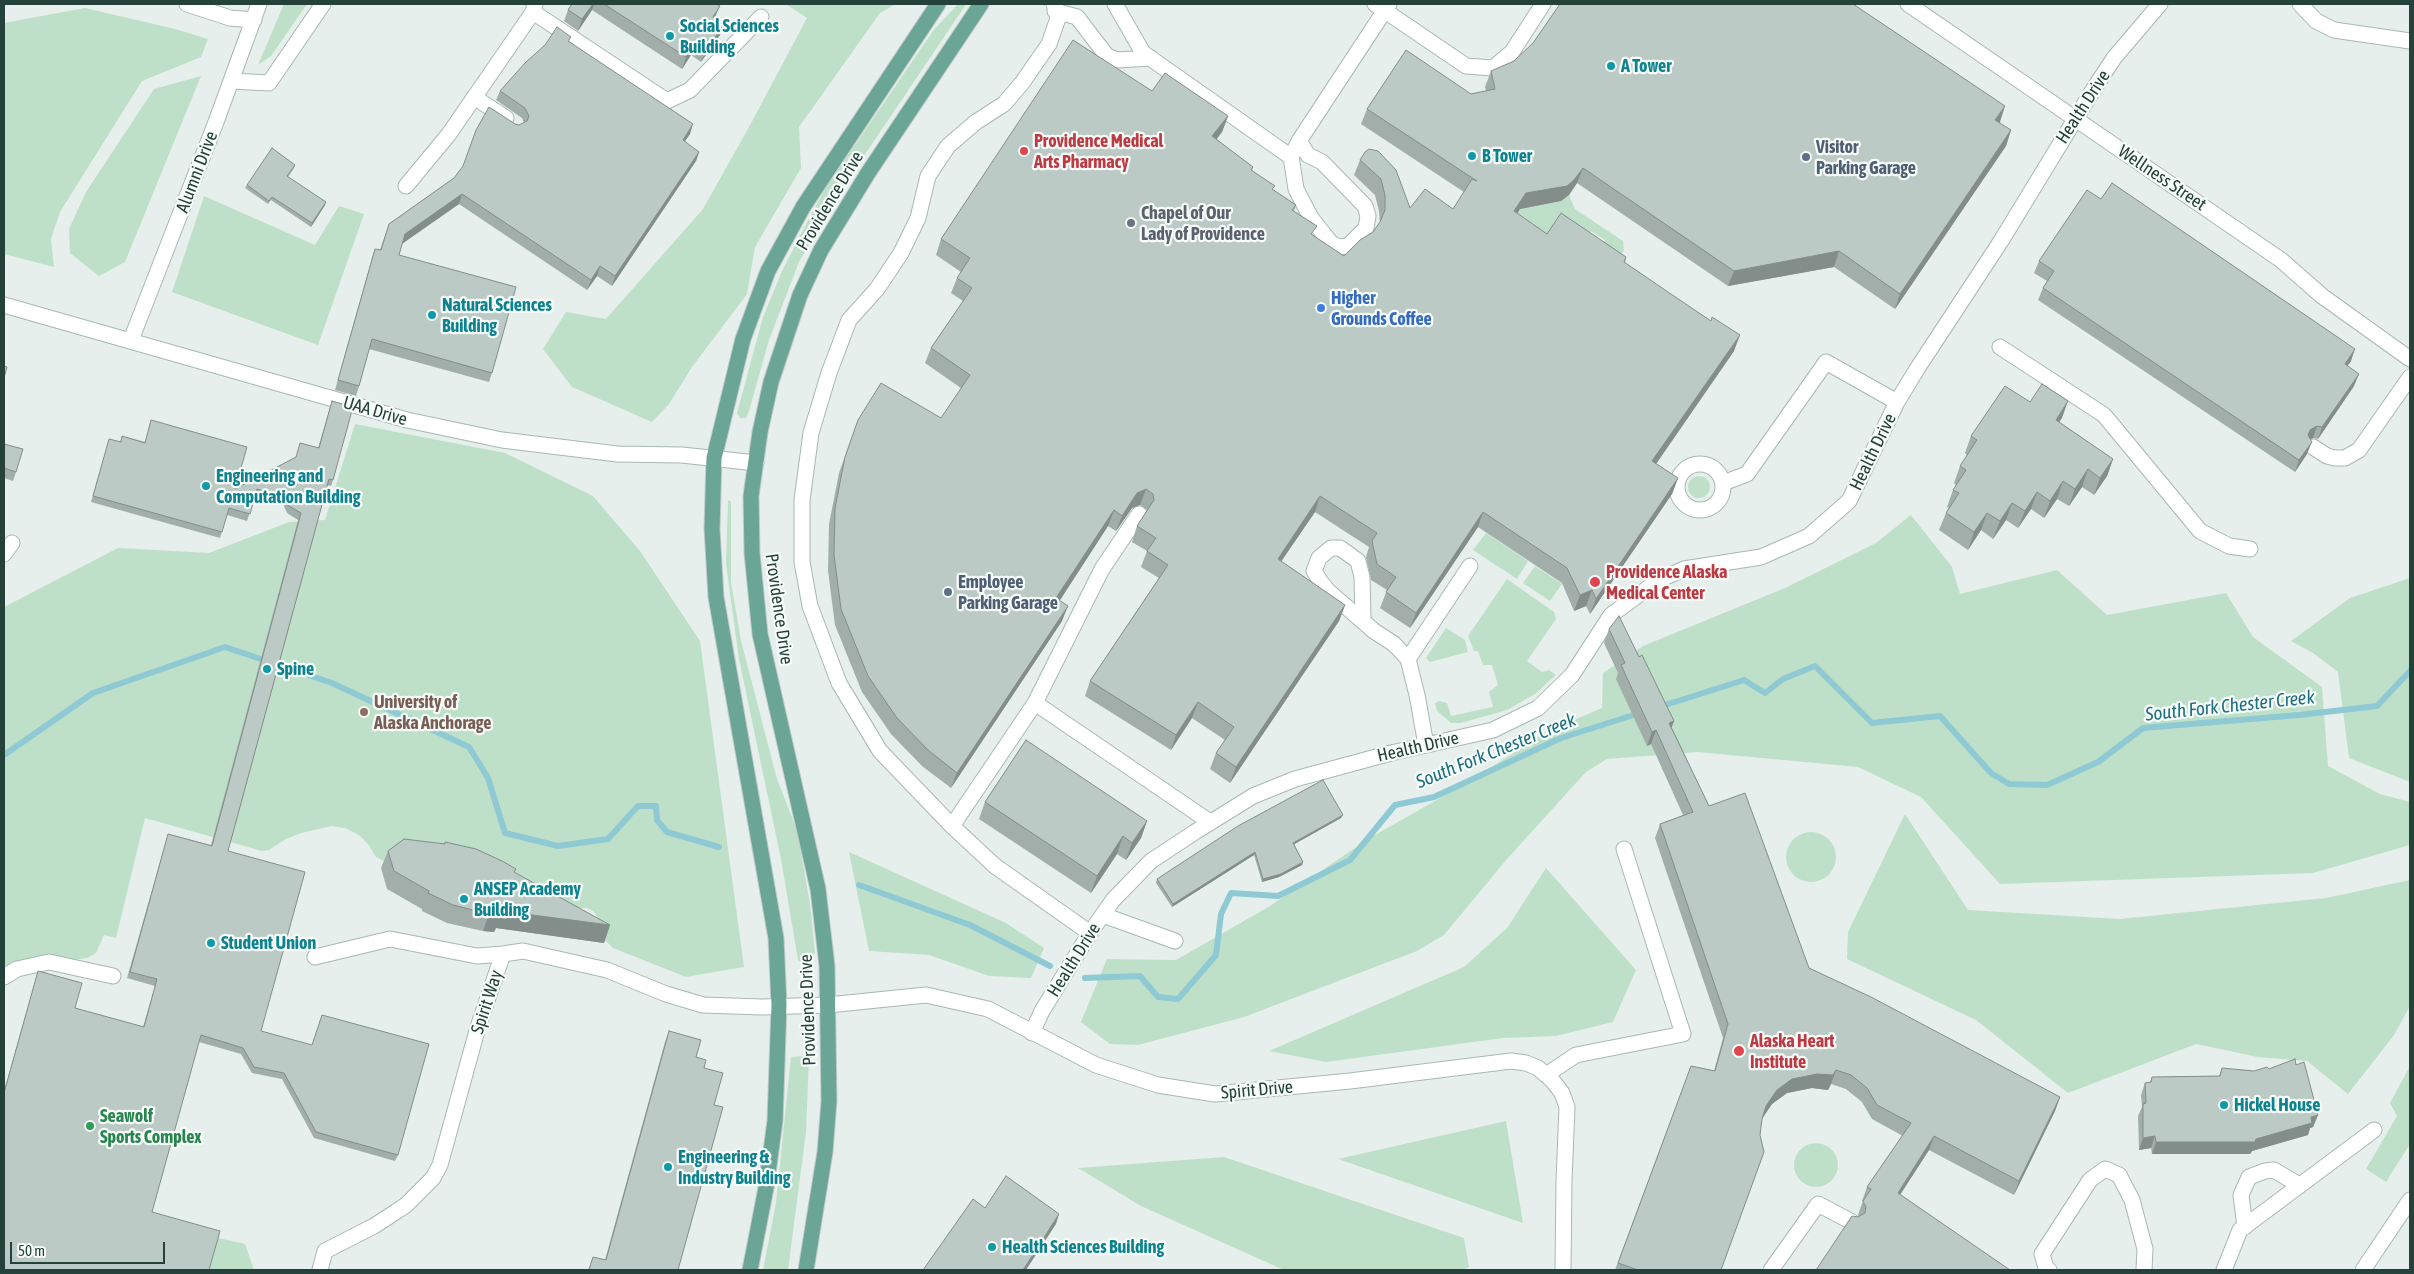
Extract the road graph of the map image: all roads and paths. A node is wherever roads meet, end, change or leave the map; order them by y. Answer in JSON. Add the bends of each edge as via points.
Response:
{"nodes":[{"id":1,"x":187,"y":4,"type":"edge"},
{"id":2,"x":259,"y":4,"type":"edge"},
{"id":3,"x":323,"y":4,"type":"edge"},
{"id":4,"x":938,"y":4,"type":"edge"},
{"id":5,"x":981,"y":4,"type":"edge"},
{"id":6,"x":1115,"y":4,"type":"edge"},
{"id":7,"x":1543,"y":4,"type":"edge"},
{"id":8,"x":1908,"y":4,"type":"edge"},
{"id":9,"x":2160,"y":4,"type":"edge"},
{"id":10,"x":2300,"y":4,"type":"edge"},
{"id":11,"x":1383,"y":6,"type":"edge"},
{"id":12,"x":1055,"y":7,"type":"edge"},
{"id":13,"x":534,"y":8,"type":"edge"},
{"id":14,"x":761,"y":17,"type":"dead end"},
{"id":15,"x":254,"y":20,"type":"junction"},
{"id":16,"x":2410,"y":41,"type":"edge"},
{"id":17,"x":1151,"y":58,"type":"junction"},
{"id":18,"x":232,"y":81,"type":"junction"},
{"id":19,"x":474,"y":97,"type":"junction"},
{"id":20,"x":2074,"y":118,"type":"junction"},
{"id":21,"x":516,"y":125,"type":"edge"},
{"id":22,"x":1299,"y":141,"type":"junction"},
{"id":23,"x":1291,"y":157,"type":"junction"},
{"id":24,"x":406,"y":186,"type":"dead end"},
{"id":25,"x":4,"y":305,"type":"edge"},
{"id":26,"x":131,"y":340,"type":"junction"},
{"id":27,"x":2000,"y":347,"type":"dead end"},
{"id":28,"x":2410,"y":359,"type":"edge"},
{"id":29,"x":2410,"y":377,"type":"edge"},
{"id":30,"x":1897,"y":402,"type":"junction"},
{"id":31,"x":2313,"y":447,"type":"edge"},
{"id":32,"x":714,"y":458,"type":"junction"},
{"id":33,"x":756,"y":463,"type":"junction"},
{"id":34,"x":1723,"y":483,"type":"dead end"},
{"id":35,"x":1139,"y":514,"type":"edge"},
{"id":36,"x":2250,"y":550,"type":"dead end"},
{"id":37,"x":1470,"y":566,"type":"dead end"},
{"id":38,"x":1363,"y":620,"type":"junction"},
{"id":39,"x":1408,"y":659,"type":"junction"},
{"id":40,"x":1035,"y":703,"type":"junction"},
{"id":41,"x":1426,"y":745,"type":"junction"},
{"id":42,"x":1210,"y":822,"type":"junction"},
{"id":43,"x":952,"y":826,"type":"junction"},
{"id":44,"x":1624,"y":849,"type":"dead end"},
{"id":45,"x":1102,"y":915,"type":"junction"},
{"id":46,"x":1090,"y":933,"type":"junction"},
{"id":47,"x":1175,"y":941,"type":"dead end"},
{"id":48,"x":503,"y":954,"type":"junction"},
{"id":49,"x":315,"y":957,"type":"dead end"},
{"id":50,"x":4,"y":976,"type":"edge"},
{"id":51,"x":113,"y":976,"type":"dead end"},
{"id":52,"x":779,"y":1005,"type":"junction"},
{"id":53,"x":828,"y":1005,"type":"junction"},
{"id":54,"x":1032,"y":1032,"type":"junction"},
{"id":55,"x":1546,"y":1076,"type":"junction"},
{"id":56,"x":2374,"y":1130,"type":"dead end"},
{"id":57,"x":2299,"y":1185,"type":"junction"},
{"id":58,"x":2410,"y":1200,"type":"edge"},
{"id":59,"x":1852,"y":1222,"type":"edge"},
{"id":60,"x":2245,"y":1227,"type":"junction"},
{"id":61,"x":320,"y":1270,"type":"edge"},
{"id":62,"x":750,"y":1270,"type":"edge"},
{"id":63,"x":806,"y":1270,"type":"edge"},
{"id":64,"x":1563,"y":1270,"type":"edge"},
{"id":65,"x":1771,"y":1270,"type":"edge"},
{"id":66,"x":2049,"y":1270,"type":"edge"},
{"id":67,"x":2144,"y":1270,"type":"edge"},
{"id":68,"x":2224,"y":1270,"type":"edge"},
{"id":69,"x":2363,"y":1270,"type":"edge"}],
"edges":[{"from":1,"to":15,"type":"street","via":[[230,18]]},
{"from":2,"to":15,"type":"street","name":"Alumni Drive"},
{"from":3,"to":18,"type":"street","via":[[269,83]]},
{"from":4,"to":32,"type":"main road","name":"Providence Drive","via":[[803,207],[768,271],[743,339]]},
{"from":5,"to":33,"type":"main road","name":"Providence Drive","via":[[820,250],[800,295],[771,382]]},
{"from":6,"to":17,"type":"street","via":[[1143,53]]},
{"from":7,"to":11,"type":"street","via":[[1512,52],[1493,68],[1466,66]]},
{"from":8,"to":20,"type":"street","name":"Wellness Street"},
{"from":9,"to":20,"type":"street","name":"Health Drive","via":[[2114,58]]},
{"from":10,"to":16,"type":"street","via":[[2316,21],[2334,30]]},
{"from":11,"to":22,"type":"street"},
{"from":12,"to":17,"type":"street","via":[[1077,17],[1107,56],[1116,60]]},
{"from":12,"to":43,"type":"street","via":[[1058,18],[1049,44],[1004,104],[948,146],[928,176],[918,218],[901,253],[877,289],[849,320],[811,433],[802,500],[802,562],[808,597],[839,683],[880,751]]},
{"from":13,"to":14,"type":"street","via":[[668,101],[690,90]]},
{"from":13,"to":19,"type":"street"},
{"from":15,"to":18,"type":"street","name":"Alumni Drive"},
{"from":17,"to":23,"type":"street"},
{"from":18,"to":26,"type":"street","name":"Alumni Drive"},
{"from":19,"to":21,"type":"street"},
{"from":19,"to":24,"type":"street","via":[[449,134]]},
{"from":20,"to":28,"type":"street","name":"Wellness Street","via":[[2281,260],[2322,296]]},
{"from":20,"to":30,"type":"street","name":"Health Drive","via":[[2001,241]]},
{"from":22,"to":23,"type":"street"},
{"from":22,"to":23,"type":"street","via":[[1308,155],[1322,162],[1365,206],[1368,216],[1366,228],[1348,246],[1339,247],[1331,243],[1311,218],[1296,189]]},
{"from":25,"to":26,"type":"street","name":"UAA Drive"},
{"from":26,"to":32,"type":"street","name":"UAA Drive","via":[[407,420],[502,440],[617,454]]},
{"from":27,"to":36,"type":"street","via":[[2104,415],[2200,531],[2229,546]]},
{"from":29,"to":31,"type":"street","via":[[2359,450],[2345,458],[2335,458]]},
{"from":30,"to":34,"type":"street","via":[[1826,362],[1747,474]]},
{"from":30,"to":41,"type":"street","name":"Health Drive","via":[[1849,501],[1809,536],[1761,557],[1684,569],[1659,580],[1611,615],[1572,675],[1538,708],[1493,730]]},
{"from":32,"to":33,"type":"street","name":"UAA Drive"},
{"from":32,"to":52,"type":"main road","name":"Providence Drive","via":[[712,529],[716,597],[776,938]]},
{"from":33,"to":53,"type":"main road","name":"Providence Drive","via":[[751,496],[752,553],[760,634],[818,888]]},
{"from":35,"to":40,"type":"street","via":[[1102,570]]},
{"from":37,"to":39,"type":"street"},
{"from":38,"to":38,"type":"street","via":[[1362,578],[1358,561],[1340,548],[1331,548],[1319,558],[1314,570],[1328,591]]},
{"from":38,"to":39,"type":"street"},
{"from":39,"to":41,"type":"street"},
{"from":40,"to":42,"type":"street"},
{"from":40,"to":43,"type":"street"},
{"from":41,"to":42,"type":"street","name":"Health Drive","via":[[1295,779],[1253,796]]},
{"from":42,"to":45,"type":"street","name":"Health Drive","via":[[1151,861]]},
{"from":43,"to":46,"type":"street","via":[[995,866]]},
{"from":44,"to":55,"type":"street","via":[[1683,1034],[1576,1055]]},
{"from":45,"to":46,"type":"street","name":"Health Drive"},
{"from":45,"to":47,"type":"street"},
{"from":46,"to":54,"type":"street","name":"Health Drive"},
{"from":48,"to":49,"type":"street","via":[[477,956],[390,938]]},
{"from":48,"to":52,"type":"street","name":"Spirit Way","via":[[523,951],[607,970],[703,1005]]},
{"from":48,"to":61,"type":"street","name":"Spirit Way","via":[[478,1027],[440,1165],[433,1178],[406,1205],[325,1251]]},
{"from":50,"to":51,"type":"street","via":[[17,969],[49,962]]},
{"from":52,"to":53,"type":"street","name":"Spirit Drive"},
{"from":52,"to":62,"type":"main road","name":"Providence Drive","via":[[775,1122]]},
{"from":53,"to":54,"type":"street","name":"Spirit Drive","via":[[926,995],[988,1009]]},
{"from":53,"to":63,"type":"main road","name":"Providence Drive","via":[[829,1101],[817,1210]]},
{"from":54,"to":55,"type":"street","name":"Spirit Drive","via":[[1074,1055],[1122,1074],[1158,1085],[1215,1094],[1511,1061],[1538,1068]]},
{"from":55,"to":64,"type":"street","name":"Spirit Drive","via":[[1562,1093],[1567,1107]]},
{"from":56,"to":57,"type":"street"},
{"from":57,"to":60,"type":"street"},
{"from":57,"to":60,"type":"street","via":[[2274,1170],[2249,1177],[2241,1195]]},
{"from":58,"to":69,"type":"street"},
{"from":59,"to":65,"type":"street","via":[[1818,1204]]},
{"from":60,"to":68,"type":"street","via":[[2240,1230]]},
{"from":66,"to":67,"type":"street","via":[[2042,1254],[2090,1180],[2105,1169],[2118,1176],[2132,1200],[2145,1249]]}]}
